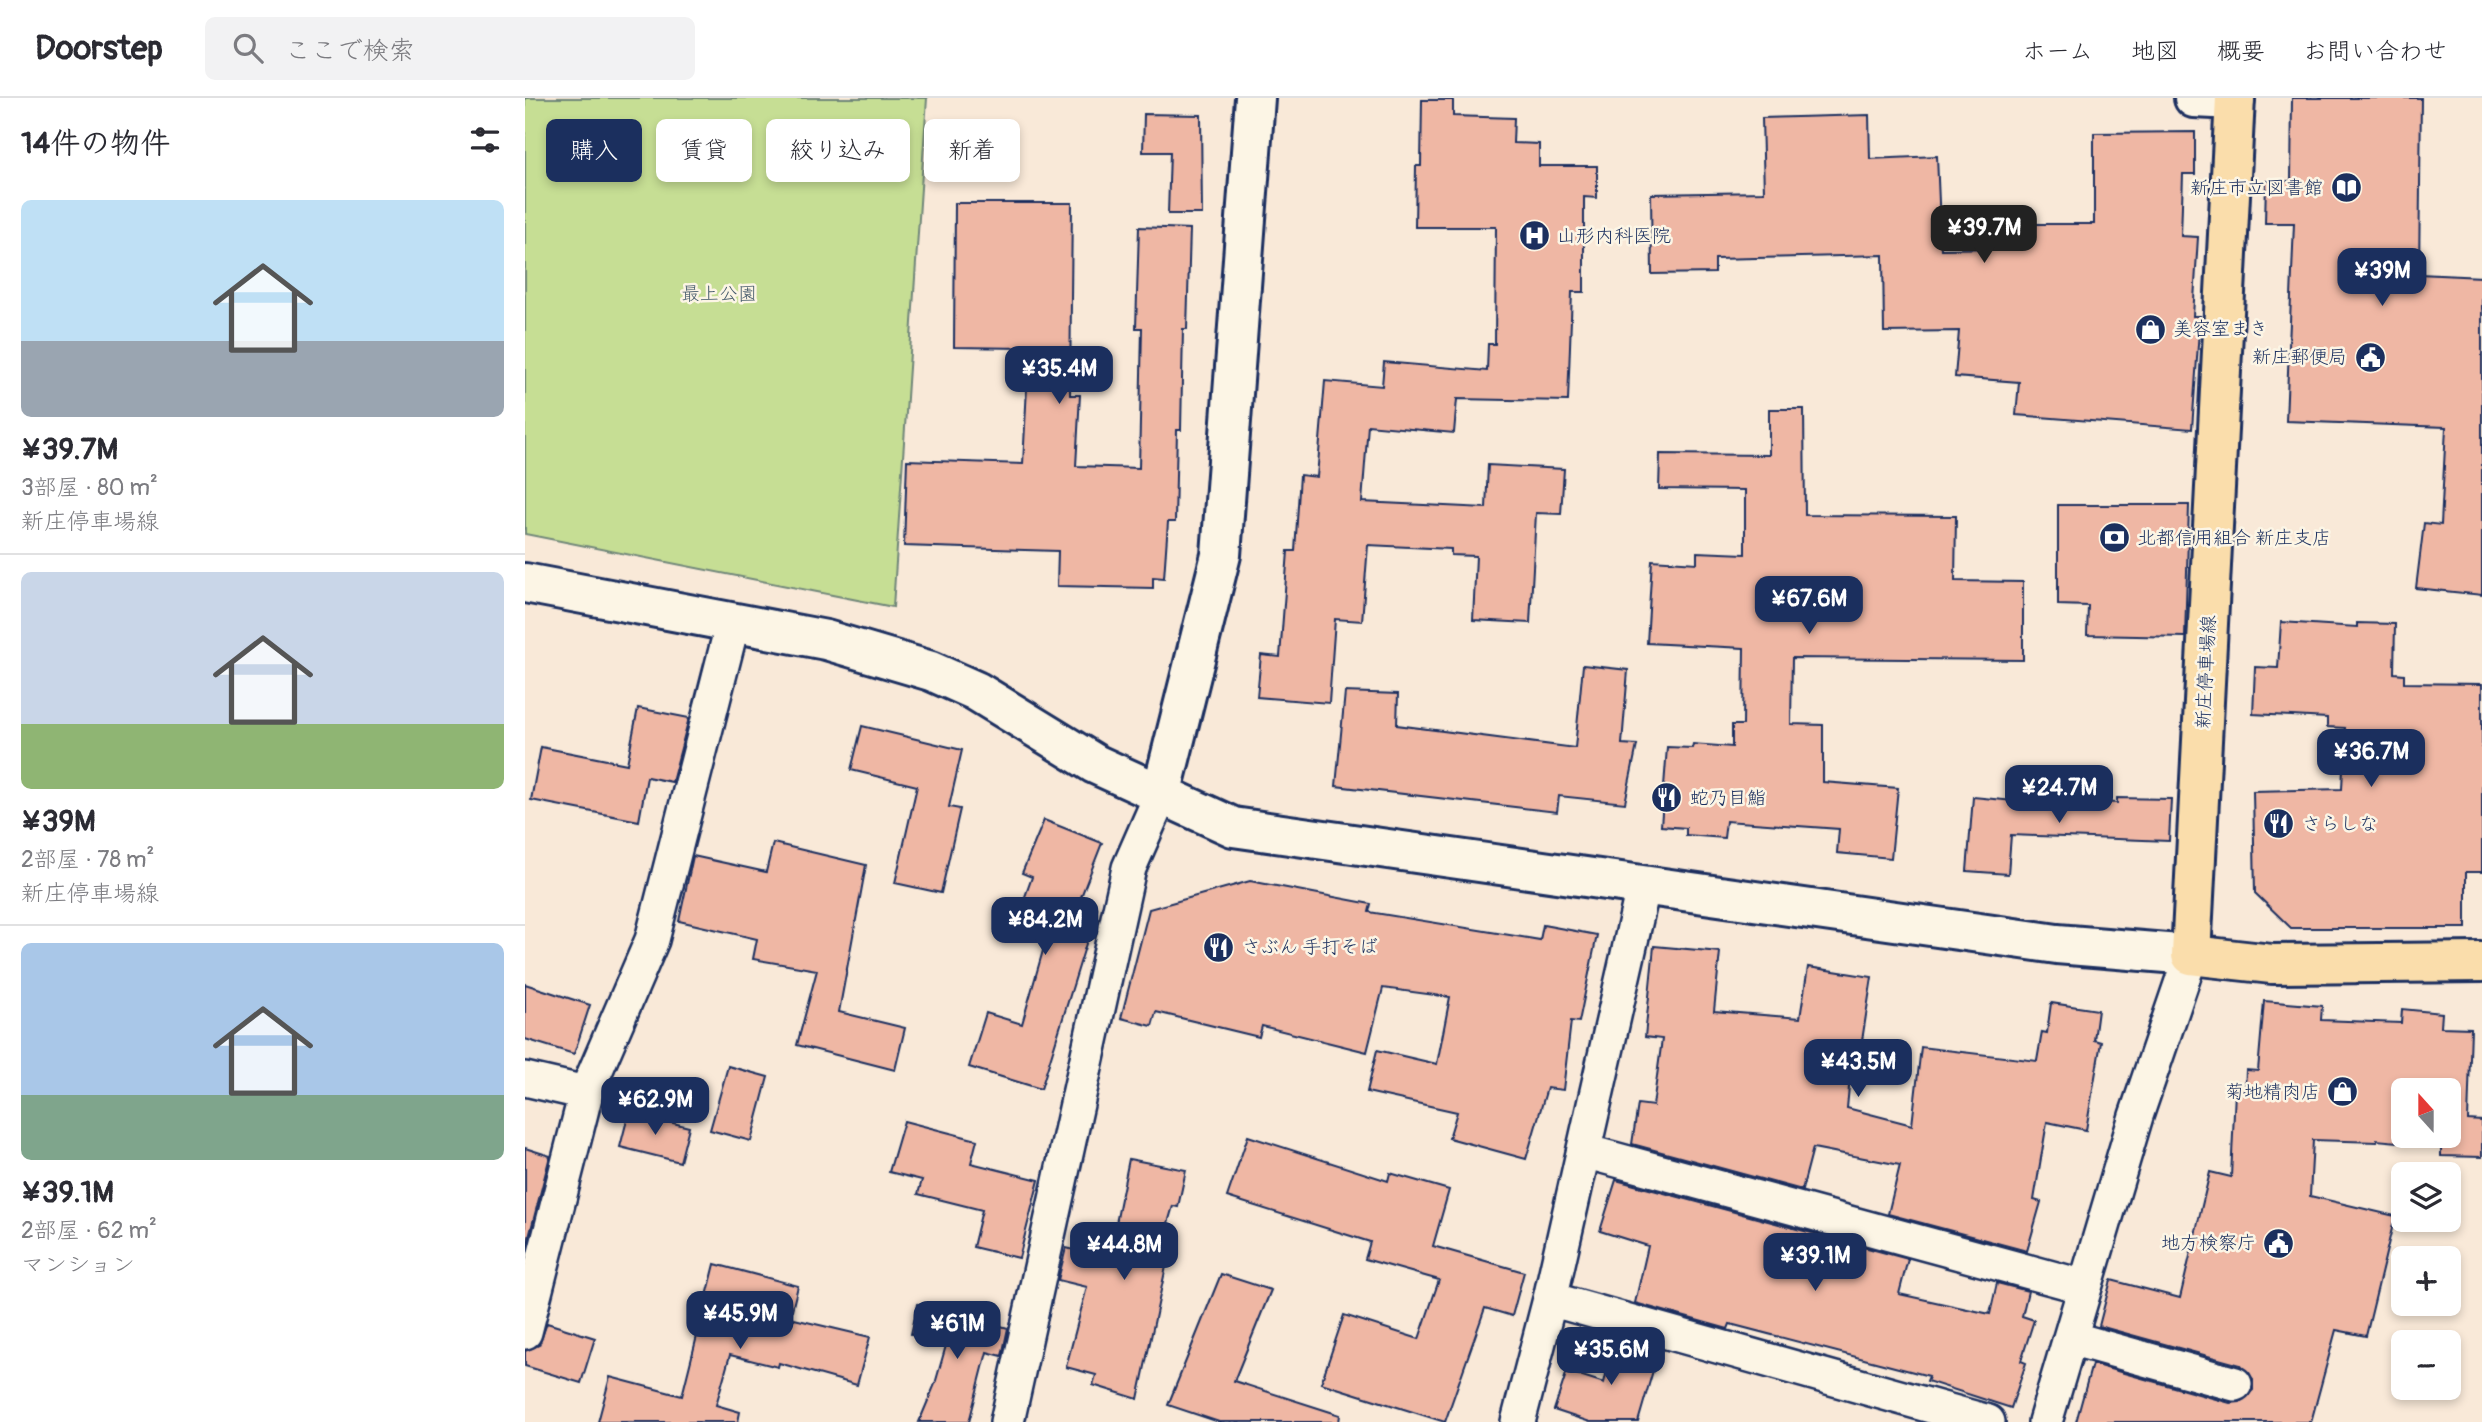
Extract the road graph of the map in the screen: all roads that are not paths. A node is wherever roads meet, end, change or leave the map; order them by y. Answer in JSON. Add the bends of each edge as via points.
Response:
{"nodes":[{"id":1,"x":1255,"y":98,"type":"edge"},
{"id":2,"x":2194,"y":98,"type":"edge"},
{"id":3,"x":2235,"y":99,"type":"edge"},
{"id":4,"x":525,"y":583,"type":"edge"},
{"id":5,"x":733,"y":622,"type":"junction"},
{"id":6,"x":1161,"y":796,"type":"junction"},
{"id":7,"x":1643,"y":888,"type":"junction"},
{"id":8,"x":2192,"y":955,"type":"junction"},
{"id":9,"x":2482,"y":962,"type":"edge"},
{"id":10,"x":525,"y":1079,"type":"edge"},
{"id":11,"x":586,"y":1093,"type":"junction"},
{"id":12,"x":1584,"y":1152,"type":"junction"},
{"id":13,"x":2085,"y":1287,"type":"junction"},
{"id":14,"x":1550,"y":1299,"type":"junction"},
{"id":15,"x":525,"y":1332,"type":"edge"},
{"id":16,"x":2070,"y":1338,"type":"junction"},
{"id":17,"x":2235,"y":1384,"type":"dead end"},
{"id":18,"x":1007,"y":1422,"type":"edge"},
{"id":19,"x":1518,"y":1422,"type":"edge"},
{"id":20,"x":1988,"y":1422,"type":"edge"},
{"id":21,"x":2045,"y":1422,"type":"edge"}],
"edges":[{"from":1,"to":6,"type":"street","via":[[1221,555]]},
{"from":2,"to":3,"type":"street"},
{"from":3,"to":8,"type":"main road","name":"新庄停車場線"},
{"from":4,"to":5,"type":"street"},
{"from":5,"to":6,"type":"street","via":[[826,640],[931,671],[976,691],[1095,764]]},
{"from":5,"to":11,"type":"street","via":[[652,940]]},
{"from":6,"to":7,"type":"street","via":[[1233,827]]},
{"from":6,"to":18,"type":"street","via":[[1129,869]]},
{"from":7,"to":8,"type":"street","via":[[2057,944]]},
{"from":7,"to":12,"type":"street"},
{"from":8,"to":9,"type":"main road","via":[[2271,964]]},
{"from":8,"to":13,"type":"street","via":[[2136,1116]]},
{"from":10,"to":11,"type":"street"},
{"from":11,"to":15,"type":"street"},
{"from":12,"to":13,"type":"street"},
{"from":12,"to":14,"type":"street"},
{"from":13,"to":16,"type":"street"},
{"from":14,"to":19,"type":"street"},
{"from":14,"to":20,"type":"street"},
{"from":16,"to":17,"type":"street"},
{"from":16,"to":21,"type":"street"}]}
